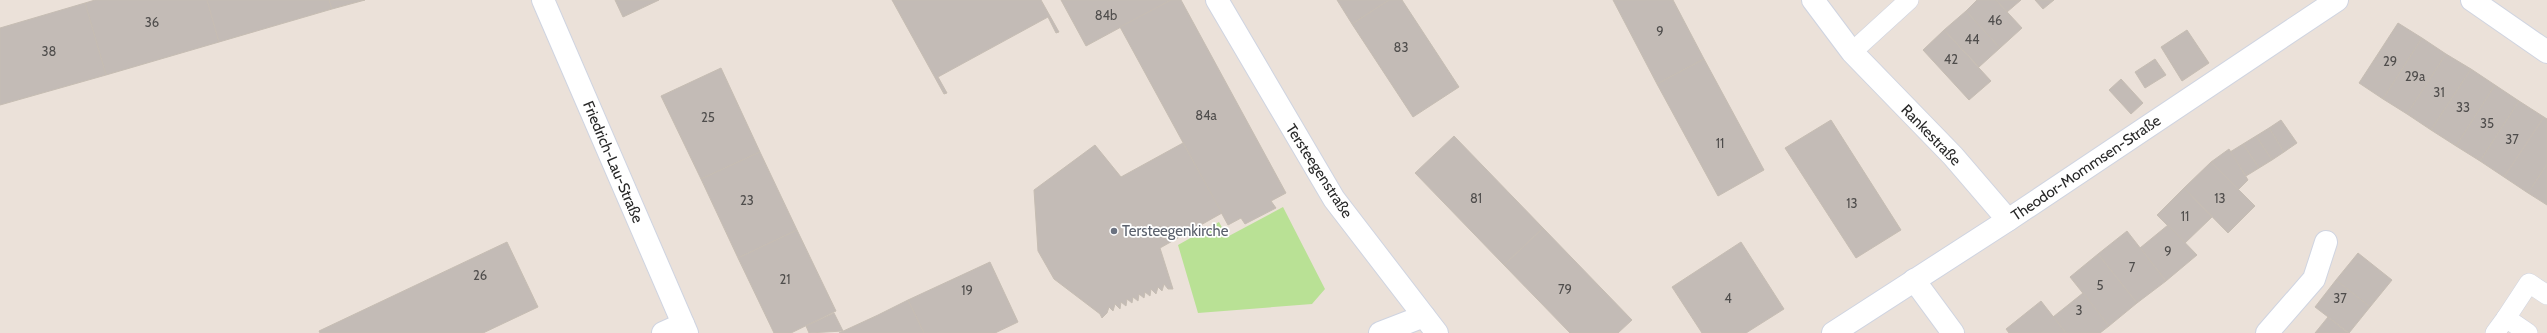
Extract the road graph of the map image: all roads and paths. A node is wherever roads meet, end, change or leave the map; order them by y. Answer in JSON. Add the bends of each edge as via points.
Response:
{"nodes":[{"id":1,"x":543,"y":0,"type":"edge"},
{"id":2,"x":1217,"y":0,"type":"edge"},
{"id":3,"x":1813,"y":0,"type":"edge"},
{"id":4,"x":1909,"y":0,"type":"edge"},
{"id":5,"x":2337,"y":0,"type":"edge"},
{"id":6,"x":2472,"y":0,"type":"edge"},
{"id":7,"x":1852,"y":52,"type":"junction"},
{"id":8,"x":2547,"y":52,"type":"edge"},
{"id":9,"x":2008,"y":220,"type":"junction"},
{"id":10,"x":2326,"y":242,"type":"dead end"},
{"id":11,"x":1914,"y":280,"type":"junction"},
{"id":12,"x":2547,"y":295,"type":"edge"},
{"id":13,"x":1430,"y":325,"type":"edge"},
{"id":14,"x":2500,"y":326,"type":"edge"},
{"id":15,"x":685,"y":329,"type":"edge"},
{"id":16,"x":663,"y":333,"type":"edge"},
{"id":17,"x":1380,"y":333,"type":"edge"},
{"id":18,"x":1833,"y":333,"type":"edge"},
{"id":19,"x":1953,"y":333,"type":"edge"},
{"id":20,"x":2267,"y":333,"type":"edge"},
{"id":21,"x":2528,"y":333,"type":"edge"}],
"edges":[{"from":1,"to":15,"type":"street","name":"Friedrich-Lau-Straße"},
{"from":2,"to":13,"type":"street","name":"Tersteegenstraße","via":[[1334,199]]},
{"from":3,"to":7,"type":"street","name":"Rankestraße"},
{"from":4,"to":7,"type":"lane"},
{"from":5,"to":9,"type":"street","name":"Theodor-Mommsen-Straße"},
{"from":6,"to":8,"type":"street"},
{"from":7,"to":9,"type":"street","name":"Rankestraße","via":[[1953,156]]},
{"from":9,"to":11,"type":"street","name":"Theodor-Mommsen-Straße"},
{"from":10,"to":20,"type":"street","via":[[2314,279]]},
{"from":11,"to":18,"type":"street","name":"Theodor-Mommsen-Straße"},
{"from":11,"to":19,"type":"street"},
{"from":12,"to":14,"type":"lane","via":[[2529,283]]},
{"from":13,"to":17,"type":"street"},
{"from":14,"to":21,"type":"lane"},
{"from":15,"to":16,"type":"street","name":"Friedrich-Lau-Straße"}]}
